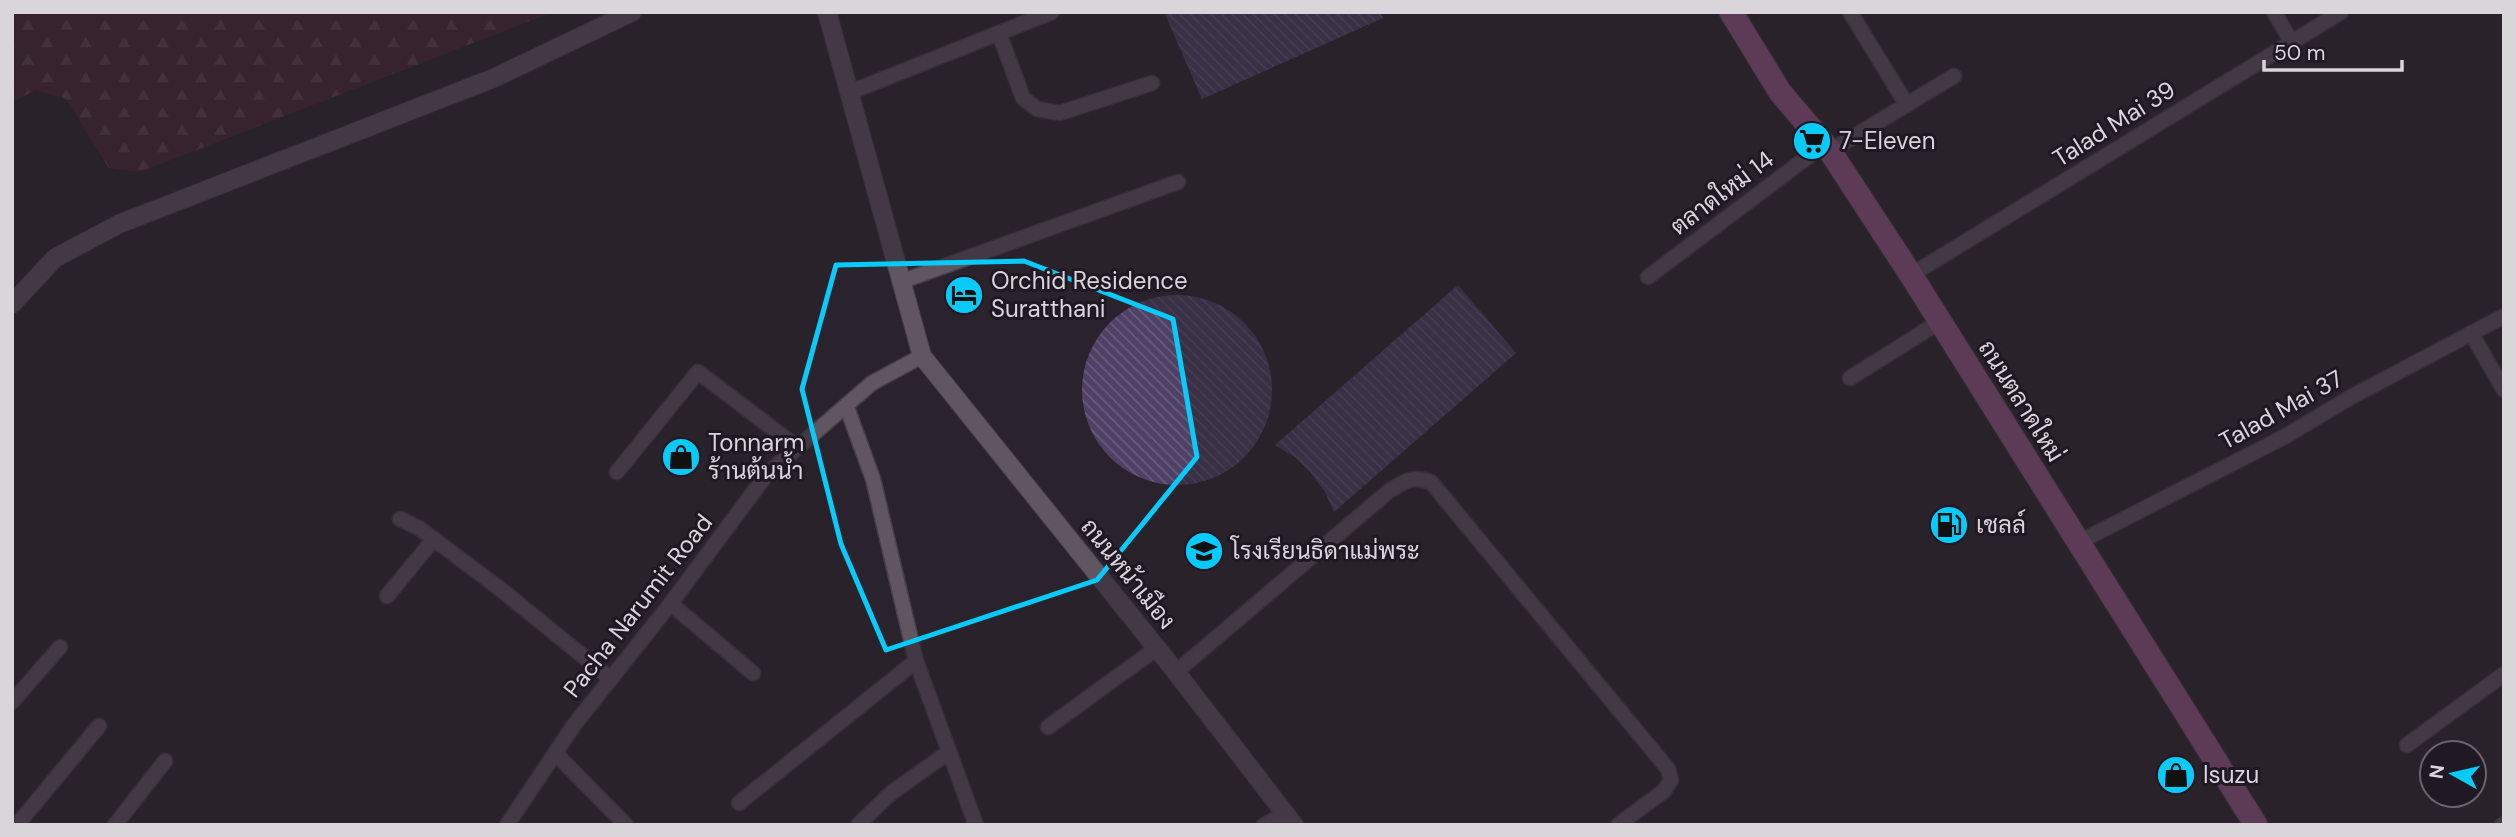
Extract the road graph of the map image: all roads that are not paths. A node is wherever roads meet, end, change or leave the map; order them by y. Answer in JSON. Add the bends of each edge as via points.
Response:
{"nodes":[{"id":1,"x":632,"y":12,"type":"edge"},
{"id":2,"x":827,"y":12,"type":"edge"},
{"id":3,"x":1052,"y":12,"type":"edge"},
{"id":4,"x":1731,"y":12,"type":"edge"},
{"id":5,"x":1850,"y":12,"type":"edge"},
{"id":6,"x":2274,"y":12,"type":"edge"},
{"id":7,"x":2341,"y":12,"type":"edge"},
{"id":8,"x":999,"y":33,"type":"junction"},
{"id":9,"x":2291,"y":41,"type":"junction"},
{"id":10,"x":1954,"y":76,"type":"dead end"},
{"id":11,"x":1152,"y":83,"type":"dead end"},
{"id":12,"x":848,"y":93,"type":"junction"},
{"id":13,"x":1907,"y":105,"type":"junction"},
{"id":14,"x":1827,"y":148,"type":"junction"},
{"id":15,"x":1178,"y":182,"type":"dead end"},
{"id":16,"x":1911,"y":275,"type":"junction"},
{"id":17,"x":1648,"y":277,"type":"dead end"},
{"id":18,"x":900,"y":282,"type":"junction"},
{"id":19,"x":12,"y":304,"type":"edge"},
{"id":20,"x":2504,"y":316,"type":"edge"},
{"id":21,"x":1941,"y":321,"type":"junction"},
{"id":22,"x":2471,"y":333,"type":"junction"},
{"id":23,"x":922,"y":356,"type":"junction"},
{"id":24,"x":1850,"y":378,"type":"dead end"},
{"id":25,"x":2504,"y":390,"type":"edge"},
{"id":26,"x":846,"y":405,"type":"junction"},
{"id":27,"x":797,"y":446,"type":"junction"},
{"id":28,"x":617,"y":472,"type":"dead end"},
{"id":29,"x":401,"y":519,"type":"dead end"},
{"id":30,"x":434,"y":539,"type":"junction"},
{"id":31,"x":2079,"y":542,"type":"junction"},
{"id":32,"x":387,"y":596,"type":"dead end"},
{"id":33,"x":671,"y":604,"type":"junction"},
{"id":34,"x":60,"y":647,"type":"dead end"},
{"id":35,"x":1157,"y":648,"type":"junction"},
{"id":36,"x":916,"y":661,"type":"junction"},
{"id":37,"x":1176,"y":672,"type":"junction"},
{"id":38,"x":753,"y":673,"type":"dead end"},
{"id":39,"x":2504,"y":674,"type":"edge"},
{"id":40,"x":611,"y":680,"type":"junction"},
{"id":41,"x":12,"y":702,"type":"edge"},
{"id":42,"x":99,"y":726,"type":"dead end"},
{"id":43,"x":1048,"y":726,"type":"dead end"},
{"id":44,"x":2407,"y":745,"type":"dead end"},
{"id":45,"x":949,"y":752,"type":"junction"},
{"id":46,"x":555,"y":753,"type":"junction"},
{"id":47,"x":165,"y":761,"type":"dead end"},
{"id":48,"x":739,"y":803,"type":"dead end"},
{"id":49,"x":1290,"y":819,"type":"edge"},
{"id":50,"x":973,"y":824,"type":"edge"},
{"id":51,"x":17,"y":825,"type":"edge"},
{"id":52,"x":115,"y":825,"type":"edge"},
{"id":53,"x":507,"y":825,"type":"edge"},
{"id":54,"x":626,"y":825,"type":"edge"},
{"id":55,"x":858,"y":825,"type":"edge"},
{"id":56,"x":1264,"y":825,"type":"edge"},
{"id":57,"x":1618,"y":825,"type":"edge"},
{"id":58,"x":2256,"y":825,"type":"edge"}],
"edges":[{"from":1,"to":19,"type":"street","via":[[494,78],[119,224],[55,258]]},
{"from":2,"to":12,"type":"street"},
{"from":3,"to":8,"type":"street"},
{"from":4,"to":14,"type":"main road","name":"ถนนตลาดใหม่","via":[[1780,92]]},
{"from":5,"to":13,"type":"street"},
{"from":6,"to":9,"type":"street"},
{"from":7,"to":9,"type":"street","name":"Talad Mai 39"},
{"from":8,"to":11,"type":"street","via":[[1023,98],[1037,109],[1060,113]]},
{"from":8,"to":12,"type":"street"},
{"from":9,"to":16,"type":"street","name":"Talad Mai 39"},
{"from":10,"to":13,"type":"street","name":"ตลาดใหม่ 14"},
{"from":12,"to":18,"type":"street"},
{"from":13,"to":14,"type":"street","name":"ตลาดใหม่ 14"},
{"from":14,"to":16,"type":"main road","name":"ถนนตลาดใหม่"},
{"from":14,"to":17,"type":"street","name":"ตลาดใหม่ 14"},
{"from":15,"to":18,"type":"street"},
{"from":16,"to":21,"type":"main road","name":"ถนนตลาดใหม่"},
{"from":18,"to":23,"type":"street"},
{"from":20,"to":22,"type":"street","name":"Talad Mai 37"},
{"from":21,"to":24,"type":"street"},
{"from":21,"to":31,"type":"main road","name":"ถนนตลาดใหม่"},
{"from":22,"to":25,"type":"street"},
{"from":22,"to":31,"type":"street","name":"Talad Mai 37","via":[[2284,437]]},
{"from":23,"to":26,"type":"street","name":"Pacha Narumit Road","via":[[872,383]]},
{"from":23,"to":35,"type":"street","name":"ถนนหน้าเมือง"},
{"from":26,"to":27,"type":"street","name":"Pacha Narumit Road"},
{"from":26,"to":36,"type":"street","via":[[873,479]]},
{"from":27,"to":28,"type":"street","via":[[698,372]]},
{"from":27,"to":33,"type":"street","name":"Pacha Narumit Road","via":[[768,474]]},
{"from":29,"to":30,"type":"street"},
{"from":30,"to":32,"type":"street"},
{"from":30,"to":40,"type":"street"},
{"from":31,"to":58,"type":"main road","name":"ถนนตลาดใหม่"},
{"from":33,"to":38,"type":"street"},
{"from":33,"to":40,"type":"street","name":"Pacha Narumit Road"},
{"from":34,"to":41,"type":"street"},
{"from":35,"to":37,"type":"street","name":"ถนนหน้าเมือง"},
{"from":35,"to":43,"type":"street"},
{"from":36,"to":45,"type":"street"},
{"from":36,"to":48,"type":"street"},
{"from":37,"to":49,"type":"street","name":"ถนนหน้าเมือง"},
{"from":37,"to":57,"type":"street","via":[[1389,491],[1418,477],[1431,482],[1668,769],[1671,780],[1664,791]]},
{"from":39,"to":44,"type":"street"},
{"from":40,"to":46,"type":"street","name":"Pacha Narumit Road"},
{"from":42,"to":51,"type":"street"},
{"from":45,"to":50,"type":"street"},
{"from":45,"to":55,"type":"street","via":[[891,793]]},
{"from":46,"to":53,"type":"street","name":"Pacha Narumit Road"},
{"from":46,"to":54,"type":"street"},
{"from":47,"to":52,"type":"street"},
{"from":49,"to":56,"type":"street"}]}
